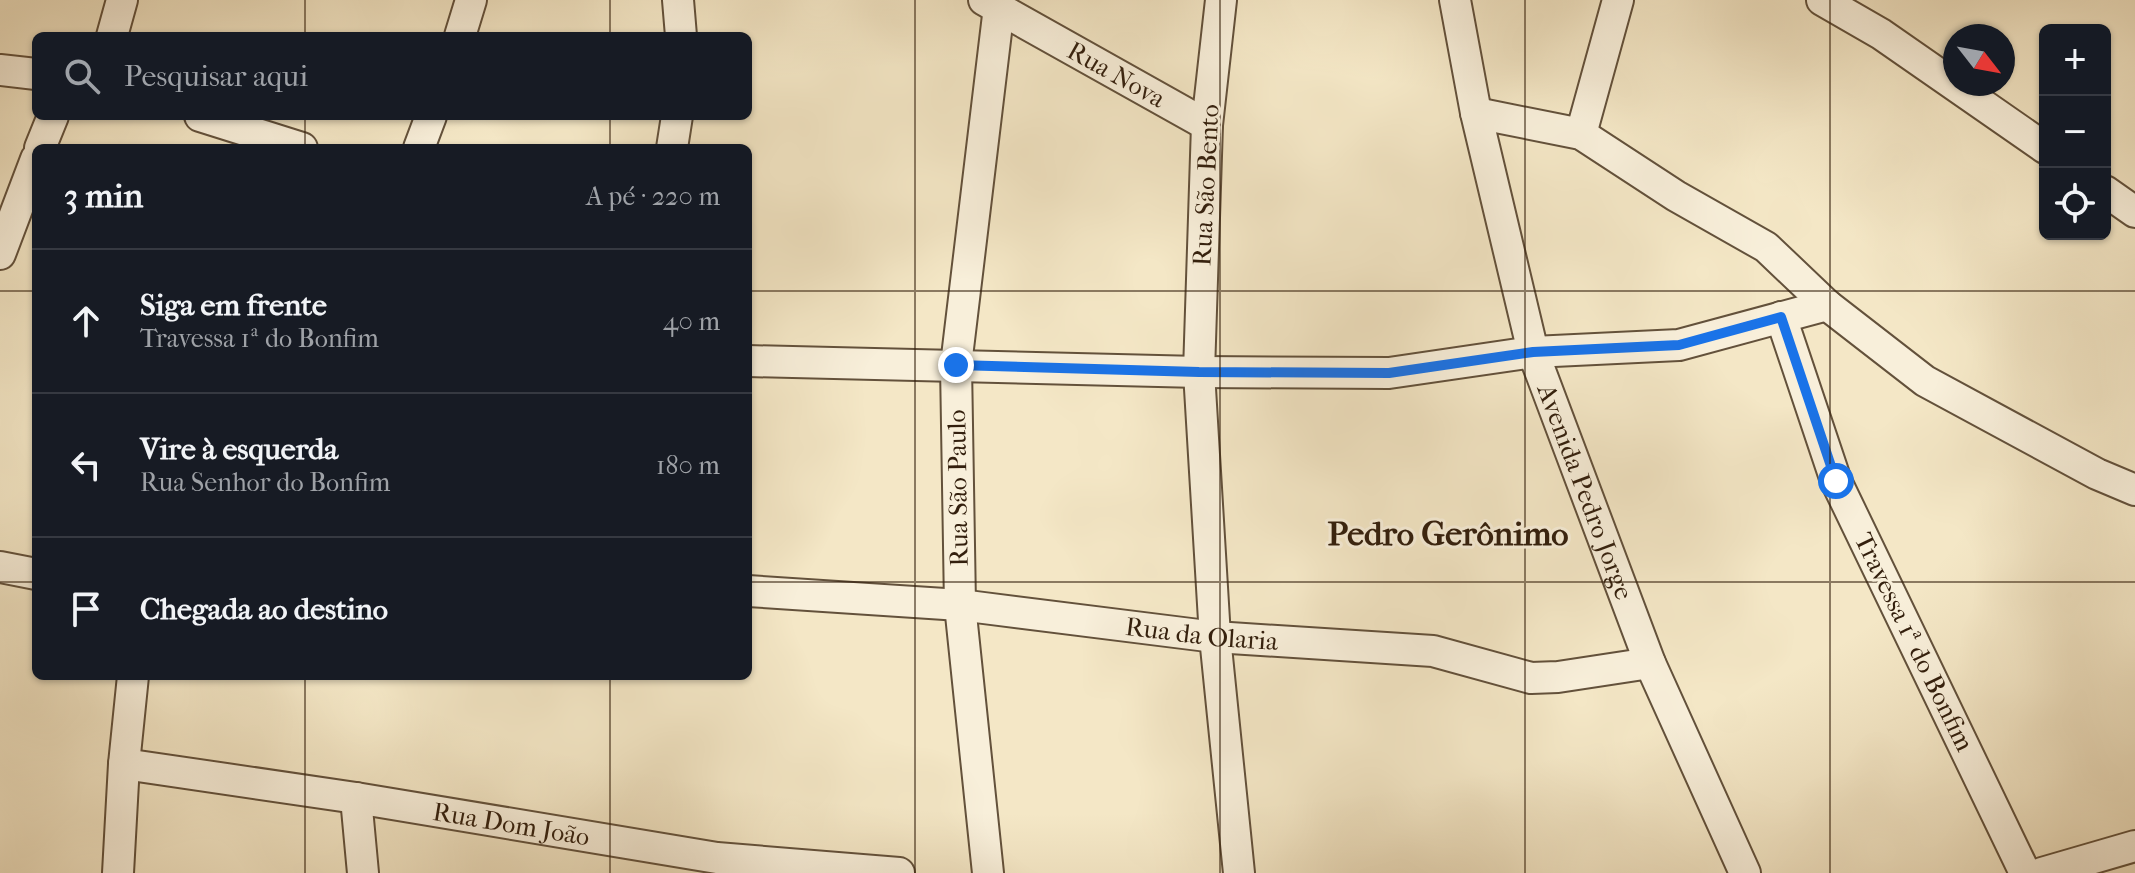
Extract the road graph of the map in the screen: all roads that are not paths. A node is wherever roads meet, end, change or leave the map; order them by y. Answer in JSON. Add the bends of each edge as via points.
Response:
{"nodes":[{"id":1,"x":122,"y":0,"type":"edge"},
{"id":2,"x":471,"y":0,"type":"edge"},
{"id":3,"x":678,"y":0,"type":"edge"},
{"id":4,"x":1221,"y":0,"type":"edge"},
{"id":5,"x":1455,"y":0,"type":"edge"},
{"id":6,"x":1618,"y":0,"type":"edge"},
{"id":7,"x":1822,"y":0,"type":"edge"},
{"id":8,"x":992,"y":4,"type":"edge"},
{"id":9,"x":113,"y":32,"type":"edge"},
{"id":10,"x":461,"y":32,"type":"edge"},
{"id":11,"x":681,"y":32,"type":"edge"},
{"id":12,"x":0,"y":70,"type":"edge"},
{"id":13,"x":32,"y":74,"type":"edge"},
{"id":14,"x":1476,"y":113,"type":"junction"},
{"id":15,"x":51,"y":120,"type":"edge"},
{"id":16,"x":213,"y":120,"type":"edge"},
{"id":17,"x":430,"y":120,"type":"edge"},
{"id":18,"x":676,"y":120,"type":"edge"},
{"id":19,"x":1207,"y":125,"type":"junction"},
{"id":20,"x":1581,"y":134,"type":"junction"},
{"id":21,"x":42,"y":144,"type":"edge"},
{"id":22,"x":289,"y":144,"type":"edge"},
{"id":23,"x":420,"y":144,"type":"edge"},
{"id":24,"x":673,"y":144,"type":"edge"},
{"id":25,"x":2039,"y":144,"type":"edge"},
{"id":26,"x":32,"y":170,"type":"edge"},
{"id":27,"x":2111,"y":195,"type":"edge"},
{"id":28,"x":2135,"y":212,"type":"edge"},
{"id":29,"x":0,"y":254,"type":"edge"},
{"id":30,"x":1827,"y":305,"type":"junction"},
{"id":31,"x":1781,"y":317,"type":"junction"},
{"id":32,"x":1533,"y":352,"type":"junction"},
{"id":33,"x":752,"y":361,"type":"edge"},
{"id":34,"x":956,"y":365,"type":"junction"},
{"id":35,"x":1199,"y":372,"type":"junction"},
{"id":36,"x":2135,"y":490,"type":"edge"},
{"id":37,"x":0,"y":567,"type":"edge"},
{"id":38,"x":32,"y":573,"type":"edge"},
{"id":39,"x":752,"y":591,"type":"edge"},
{"id":40,"x":960,"y":605,"type":"junction"},
{"id":41,"x":1215,"y":637,"type":"junction"},
{"id":42,"x":1650,"y":663,"type":"junction"},
{"id":43,"x":133,"y":680,"type":"edge"},
{"id":44,"x":124,"y":764,"type":"junction"},
{"id":45,"x":356,"y":798,"type":"junction"},
{"id":46,"x":2135,"y":846,"type":"edge"},
{"id":47,"x":717,"y":866,"type":"edge"},
{"id":48,"x":118,"y":873,"type":"edge"},
{"id":49,"x":363,"y":873,"type":"edge"},
{"id":50,"x":899,"y":873,"type":"edge"},
{"id":51,"x":988,"y":873,"type":"edge"},
{"id":52,"x":1239,"y":873,"type":"edge"},
{"id":53,"x":1745,"y":873,"type":"edge"},
{"id":54,"x":2025,"y":873,"type":"edge"},
{"id":55,"x":2042,"y":873,"type":"edge"}],
"edges":[{"from":1,"to":9,"type":"street"},
{"from":2,"to":10,"type":"street"},
{"from":3,"to":11,"type":"street"},
{"from":4,"to":19,"type":"street","name":"Rua São Bento"},
{"from":5,"to":14,"type":"street","name":"Avenida Pedro Jorge"},
{"from":6,"to":20,"type":"street"},
{"from":7,"to":25,"type":"street","via":[[1881,34]]},
{"from":8,"to":19,"type":"street","name":"Rua Nova"},
{"from":8,"to":34,"type":"street","name":"Rua São Paulo"},
{"from":12,"to":13,"type":"street"},
{"from":14,"to":20,"type":"street"},
{"from":14,"to":32,"type":"street","name":"Avenida Pedro Jorge"},
{"from":15,"to":21,"type":"street"},
{"from":16,"to":22,"type":"street"},
{"from":17,"to":23,"type":"street"},
{"from":18,"to":24,"type":"street"},
{"from":19,"to":35,"type":"street","name":"Rua São Bento"},
{"from":20,"to":30,"type":"street","via":[[1766,247]]},
{"from":26,"to":29,"type":"street"},
{"from":27,"to":28,"type":"street"},
{"from":30,"to":31,"type":"street"},
{"from":30,"to":36,"type":"street","via":[[1925,381]]},
{"from":31,"to":32,"type":"street","via":[[1679,345]]},
{"from":31,"to":54,"type":"street","name":"Travessa 1ª do Bonfim","via":[[1836,481]]},
{"from":32,"to":35,"type":"street","via":[[1389,373]]},
{"from":32,"to":42,"type":"street","name":"Avenida Pedro Jorge"},
{"from":33,"to":34,"type":"street"},
{"from":34,"to":35,"type":"street"},
{"from":34,"to":40,"type":"street","name":"Rua São Paulo"},
{"from":35,"to":41,"type":"street","name":"Rua São Bento"},
{"from":37,"to":38,"type":"street"},
{"from":39,"to":40,"type":"street","name":"Rua da Olaria"},
{"from":40,"to":41,"type":"street","name":"Rua da Olaria"},
{"from":40,"to":51,"type":"street","name":"Rua São Paulo"},
{"from":41,"to":42,"type":"street","name":"Rua da Olaria","via":[[1433,651],[1531,678]]},
{"from":41,"to":52,"type":"street","name":"Rua São Bento"},
{"from":42,"to":53,"type":"street","name":"Avenida Pedro Jorge"},
{"from":43,"to":44,"type":"street"},
{"from":44,"to":45,"type":"street","name":"Rua Dom João"},
{"from":44,"to":48,"type":"street"},
{"from":45,"to":47,"type":"street","name":"Rua Dom João"},
{"from":45,"to":49,"type":"street"},
{"from":46,"to":55,"type":"street"},
{"from":47,"to":50,"type":"street","name":"Rua Dom João"}]}
